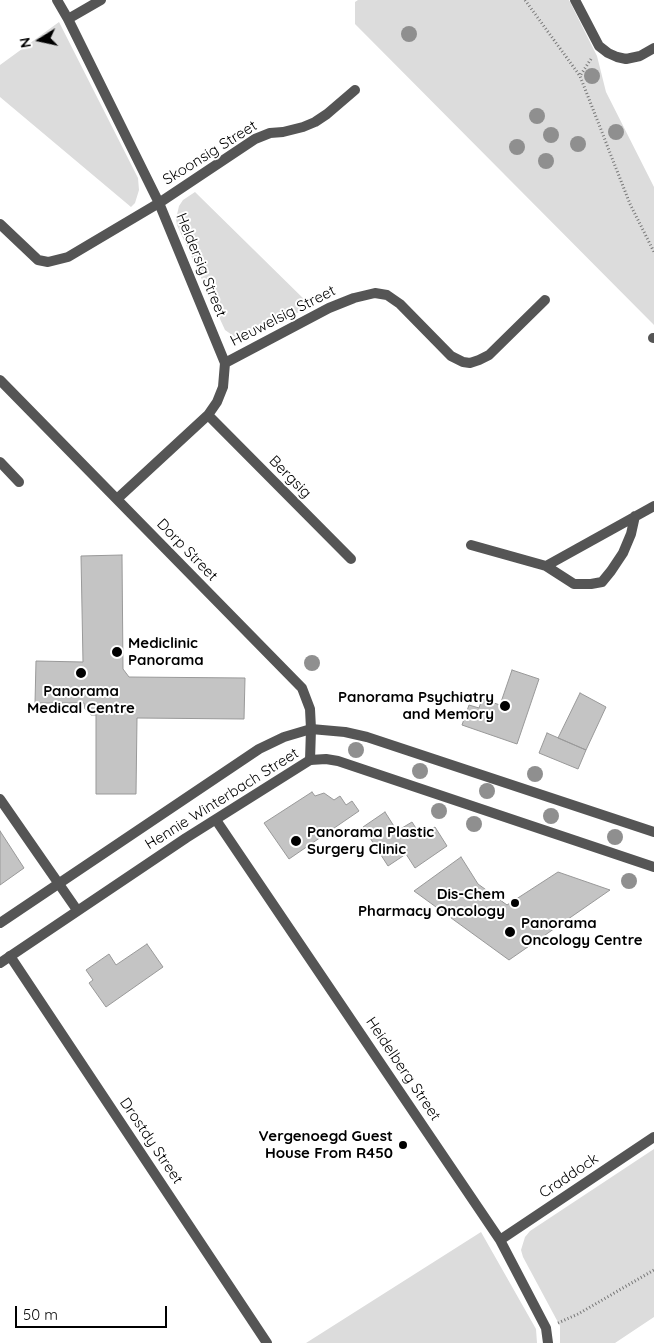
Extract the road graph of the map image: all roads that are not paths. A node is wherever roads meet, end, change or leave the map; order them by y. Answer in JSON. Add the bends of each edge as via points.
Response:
{"nodes":[{"id":1,"x":57,"y":0,"type":"edge"},
{"id":2,"x":101,"y":0,"type":"edge"},
{"id":3,"x":575,"y":0,"type":"edge"},
{"id":4,"x":68,"y":18,"type":"junction"},
{"id":5,"x":654,"y":48,"type":"edge"},
{"id":6,"x":355,"y":90,"type":"dead end"},
{"id":7,"x":159,"y":203,"type":"junction"},
{"id":8,"x":0,"y":224,"type":"edge"},
{"id":9,"x":545,"y":300,"type":"dead end"},
{"id":10,"x":225,"y":363,"type":"junction"},
{"id":11,"x":0,"y":380,"type":"edge"},
{"id":12,"x":208,"y":415,"type":"junction"},
{"id":13,"x":0,"y":462,"type":"edge"},
{"id":14,"x":20,"y":482,"type":"dead end"},
{"id":15,"x":117,"y":499,"type":"junction"},
{"id":16,"x":654,"y":506,"type":"edge"},
{"id":17,"x":635,"y":516,"type":"junction"},
{"id":18,"x":471,"y":545,"type":"dead end"},
{"id":19,"x":351,"y":559,"type":"dead end"},
{"id":20,"x":546,"y":566,"type":"junction"},
{"id":21,"x":311,"y":729,"type":"junction"},
{"id":22,"x":310,"y":760,"type":"junction"},
{"id":23,"x":0,"y":799,"type":"edge"},
{"id":24,"x":216,"y":820,"type":"junction"},
{"id":25,"x":654,"y":832,"type":"edge"},
{"id":26,"x":654,"y":867,"type":"edge"},
{"id":27,"x":59,"y":883,"type":"junction"},
{"id":28,"x":77,"y":910,"type":"junction"},
{"id":29,"x":0,"y":923,"type":"edge"},
{"id":30,"x":10,"y":956,"type":"junction"},
{"id":31,"x":0,"y":963,"type":"edge"},
{"id":32,"x":654,"y":1138,"type":"edge"},
{"id":33,"x":500,"y":1240,"type":"junction"},
{"id":34,"x":267,"y":1343,"type":"edge"},
{"id":35,"x":548,"y":1343,"type":"edge"}],
"edges":[{"from":1,"to":4,"type":"street","name":"Heldersig Street"},
{"from":2,"to":4,"type":"street"},
{"from":3,"to":5,"type":"street","via":[[600,46],[617,58],[640,56]]},
{"from":4,"to":7,"type":"street","name":"Heldersig Street"},
{"from":6,"to":7,"type":"street","name":"Skoonsig Street","via":[[315,122],[262,136]]},
{"from":7,"to":8,"type":"street","name":"Skoonsig Street","via":[[68,257],[48,262],[29,253]]},
{"from":7,"to":10,"type":"street","name":"Heldersig Street"},
{"from":9,"to":10,"type":"street","name":"Heuwelsig Street","via":[[489,355],[470,362],[451,356],[400,304],[387,295],[375,293],[329,308]]},
{"from":10,"to":12,"type":"street","name":"Heldersig Street","via":[[223,387]]},
{"from":11,"to":15,"type":"street","name":"Dorp Street"},
{"from":12,"to":15,"type":"street","name":"Heldersig Street"},
{"from":12,"to":19,"type":"street","name":"Bergsig"},
{"from":13,"to":14,"type":"street"},
{"from":15,"to":21,"type":"street","name":"Dorp Street","via":[[302,688],[310,709]]},
{"from":16,"to":17,"type":"street"},
{"from":17,"to":20,"type":"street"},
{"from":17,"to":20,"type":"street","via":[[623,553],[602,582],[574,584]]},
{"from":18,"to":20,"type":"street"},
{"from":21,"to":22,"type":"street","name":"Dorp Street"},
{"from":21,"to":25,"type":"street","name":"Hennie Winterbach Street","via":[[367,737]]},
{"from":21,"to":27,"type":"street","name":"Hennie Winterbach Street","via":[[258,749]]},
{"from":22,"to":24,"type":"street","name":"Hennie Winterbach Street"},
{"from":22,"to":26,"type":"street","name":"Hennie Winterbach Street","via":[[338,761]]},
{"from":23,"to":27,"type":"street"},
{"from":24,"to":28,"type":"street","name":"Hennie Winterbach Street"},
{"from":24,"to":33,"type":"street","name":"Heidelberg Street"},
{"from":27,"to":28,"type":"street"},
{"from":27,"to":29,"type":"street","name":"Hennie Winterbach Street"},
{"from":28,"to":30,"type":"street","name":"Hennie Winterbach Street"},
{"from":30,"to":31,"type":"street","name":"Hennie Winterbach Street"},
{"from":30,"to":34,"type":"street","name":"Drostdy Street"},
{"from":32,"to":33,"type":"street","name":"Craddock"},
{"from":33,"to":35,"type":"street","name":"Heidelberg Street","via":[[546,1328]]}]}
